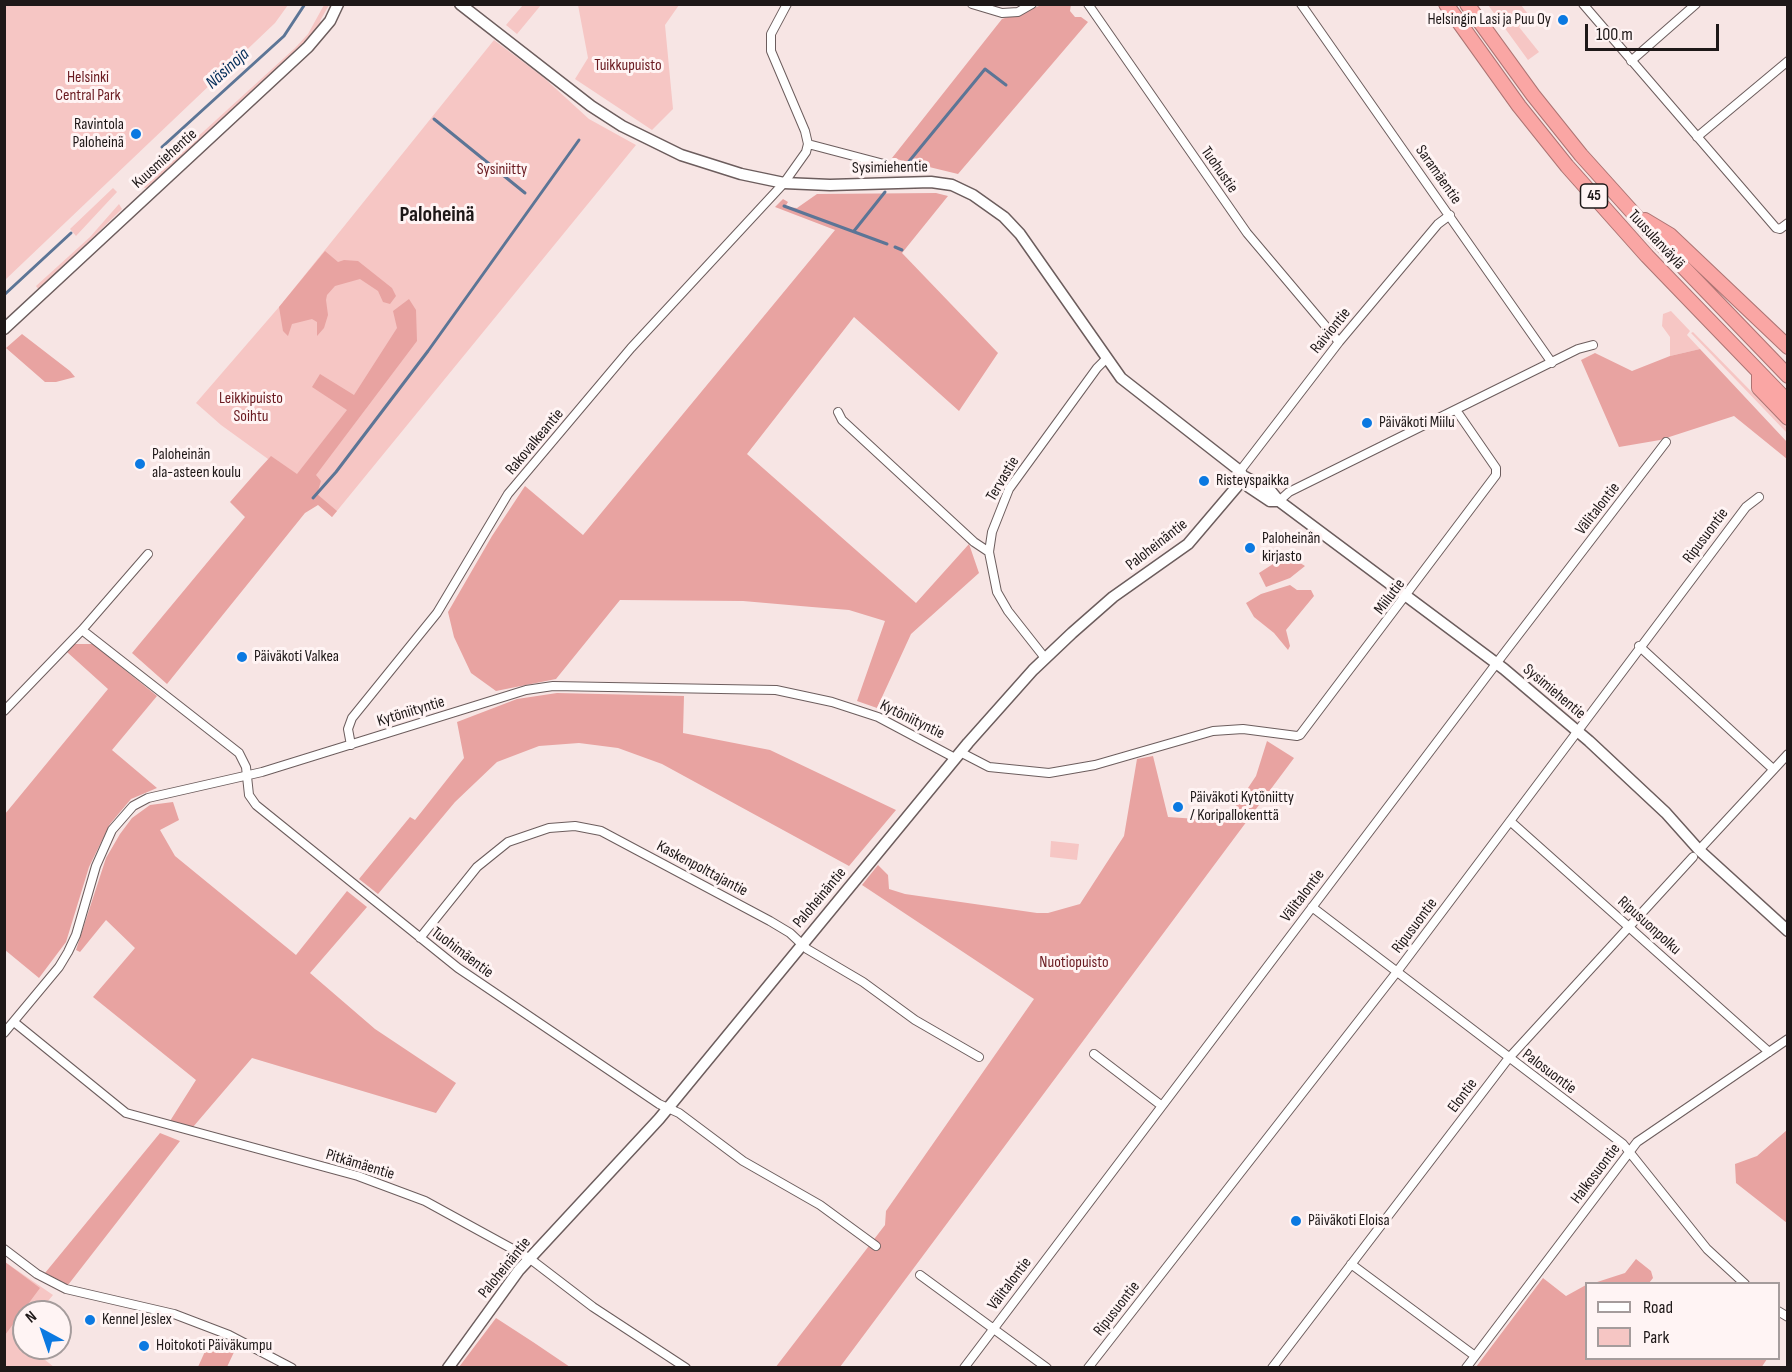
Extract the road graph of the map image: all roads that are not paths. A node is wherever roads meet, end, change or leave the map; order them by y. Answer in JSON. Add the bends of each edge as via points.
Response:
{"nodes":[{"id":1,"x":338,"y":4,"type":"edge"},
{"id":2,"x":460,"y":4,"type":"edge"},
{"id":3,"x":787,"y":4,"type":"edge"},
{"id":4,"x":972,"y":4,"type":"edge"},
{"id":5,"x":1032,"y":4,"type":"edge"},
{"id":6,"x":1088,"y":4,"type":"edge"},
{"id":7,"x":1300,"y":4,"type":"edge"},
{"id":8,"x":1446,"y":4,"type":"edge"},
{"id":9,"x":1467,"y":4,"type":"edge"},
{"id":10,"x":1583,"y":4,"type":"edge"},
{"id":11,"x":1696,"y":4,"type":"edge"},
{"id":12,"x":1631,"y":61,"type":"junction"},
{"id":13,"x":1788,"y":61,"type":"edge"},
{"id":14,"x":1697,"y":137,"type":"junction"},
{"id":15,"x":808,"y":144,"type":"junction"},
{"id":16,"x":884,"y":164,"type":"dead end"},
{"id":17,"x":784,"y":183,"type":"junction"},
{"id":18,"x":1628,"y":209,"type":"junction"},
{"id":19,"x":1450,"y":215,"type":"junction"},
{"id":20,"x":1788,"y":223,"type":"edge"},
{"id":21,"x":4,"y":329,"type":"edge"},
{"id":22,"x":1339,"y":342,"type":"junction"},
{"id":23,"x":1593,"y":345,"type":"dead end"},
{"id":24,"x":1788,"y":347,"type":"edge"},
{"id":25,"x":1106,"y":359,"type":"junction"},
{"id":26,"x":1552,"y":363,"type":"junction"},
{"id":27,"x":1759,"y":373,"type":"junction"},
{"id":28,"x":1788,"y":376,"type":"edge"},
{"id":29,"x":1788,"y":402,"type":"edge"},
{"id":30,"x":1456,"y":410,"type":"junction"},
{"id":31,"x":838,"y":412,"type":"dead end"},
{"id":32,"x":1788,"y":418,"type":"edge"},
{"id":33,"x":1666,"y":442,"type":"dead end"},
{"id":34,"x":1242,"y":474,"type":"junction"},
{"id":35,"x":1759,"y":496,"type":"dead end"},
{"id":36,"x":1279,"y":501,"type":"junction"},
{"id":37,"x":989,"y":552,"type":"junction"},
{"id":38,"x":148,"y":554,"type":"dead end"},
{"id":39,"x":1406,"y":598,"type":"junction"},
{"id":40,"x":82,"y":630,"type":"junction"},
{"id":41,"x":1639,"y":646,"type":"junction"},
{"id":42,"x":1045,"y":658,"type":"junction"},
{"id":43,"x":1496,"y":663,"type":"junction"},
{"id":44,"x":4,"y":711,"type":"edge"},
{"id":45,"x":1577,"y":731,"type":"junction"},
{"id":46,"x":1297,"y":736,"type":"joint"},
{"id":47,"x":351,"y":745,"type":"junction"},
{"id":48,"x":1788,"y":754,"type":"edge"},
{"id":49,"x":957,"y":755,"type":"junction"},
{"id":50,"x":1773,"y":770,"type":"junction"},
{"id":51,"x":246,"y":776,"type":"junction"},
{"id":52,"x":1510,"y":821,"type":"junction"},
{"id":53,"x":1696,"y":854,"type":"junction"},
{"id":54,"x":1312,"y":907,"type":"junction"},
{"id":55,"x":1629,"y":926,"type":"junction"},
{"id":56,"x":1788,"y":931,"type":"edge"},
{"id":57,"x":420,"y":938,"type":"junction"},
{"id":58,"x":802,"y":943,"type":"junction"},
{"id":59,"x":1396,"y":973,"type":"junction"},
{"id":60,"x":14,"y":1022,"type":"junction"},
{"id":61,"x":4,"y":1033,"type":"edge"},
{"id":62,"x":1788,"y":1039,"type":"edge"},
{"id":63,"x":1769,"y":1052,"type":"junction"},
{"id":64,"x":1094,"y":1054,"type":"dead end"},
{"id":65,"x":980,"y":1057,"type":"dead end"},
{"id":66,"x":1508,"y":1059,"type":"junction"},
{"id":67,"x":1162,"y":1106,"type":"junction"},
{"id":68,"x":667,"y":1108,"type":"junction"},
{"id":69,"x":1629,"y":1151,"type":"junction"},
{"id":70,"x":876,"y":1246,"type":"dead end"},
{"id":71,"x":4,"y":1248,"type":"edge"},
{"id":72,"x":529,"y":1258,"type":"junction"},
{"id":73,"x":1351,"y":1264,"type":"junction"},
{"id":74,"x":920,"y":1275,"type":"dead end"},
{"id":75,"x":1743,"y":1282,"type":"edge"},
{"id":76,"x":994,"y":1329,"type":"junction"},
{"id":77,"x":1475,"y":1356,"type":"junction"},
{"id":78,"x":292,"y":1368,"type":"edge"},
{"id":79,"x":448,"y":1368,"type":"edge"},
{"id":80,"x":686,"y":1368,"type":"edge"},
{"id":81,"x":964,"y":1368,"type":"edge"},
{"id":82,"x":1047,"y":1368,"type":"edge"},
{"id":83,"x":1088,"y":1368,"type":"edge"},
{"id":84,"x":1272,"y":1368,"type":"edge"},
{"id":85,"x":1467,"y":1368,"type":"edge"}],
"edges":[{"from":1,"to":21,"type":"street","name":"Kuusmiehentie","via":[[330,21],[308,47]]},
{"from":2,"to":17,"type":"street","name":"Sysimiehentie","via":[[622,126],[714,166]]},
{"from":3,"to":15,"type":"street","via":[[771,34],[771,51]]},
{"from":4,"to":5,"type":"street","via":[[1002,13],[1018,12]]},
{"from":6,"to":22,"type":"street","name":"Tuohustie","via":[[1247,233]]},
{"from":7,"to":19,"type":"street","name":"Saramäentie"},
{"from":8,"to":27,"type":"highway","name":"Tuusulanväylä","number":"45","via":[[1567,166]]},
{"from":9,"to":18,"type":"highway","name":"Tuusulanväylä","number":"45","via":[[1533,95]]},
{"from":10,"to":12,"type":"street"},
{"from":11,"to":12,"type":"street"},
{"from":12,"to":14,"type":"street"},
{"from":13,"to":14,"type":"street"},
{"from":14,"to":20,"type":"street","via":[[1776,228]]},
{"from":15,"to":16,"type":"street"},
{"from":15,"to":17,"type":"street","name":"Rakovalkeantie"},
{"from":17,"to":25,"type":"street","name":"Sysimiehentie","via":[[931,182],[964,190],[1004,217],[1020,234]]},
{"from":17,"to":47,"type":"street","name":"Rakovalkeantie","via":[[631,348],[508,494],[437,613],[352,718],[348,729]]},
{"from":18,"to":24,"type":"highway","via":[[1670,236]]},
{"from":18,"to":28,"type":"highway","name":"Tuusulanväylä","number":"45"},
{"from":19,"to":22,"type":"street","name":"Raiviontie","via":[[1438,224]]},
{"from":19,"to":26,"type":"street","name":"Saramäentie"},
{"from":22,"to":34,"type":"street","name":"Raiviontie"},
{"from":23,"to":26,"type":"street"},
{"from":25,"to":34,"type":"street","name":"Sysimiehentie","via":[[1127,384]]},
{"from":25,"to":37,"type":"street","name":"Tervastie","via":[[1009,489],[998,512]]},
{"from":26,"to":30,"type":"street"},
{"from":27,"to":29,"type":"highway","name":"Tuusulanväylä","number":"45"},
{"from":27,"to":32,"type":"highway","via":[[1759,388]]},
{"from":30,"to":36,"type":"street","via":[[1289,492]]},
{"from":30,"to":39,"type":"street","name":"Miilutie","via":[[1496,468],[1496,475]]},
{"from":31,"to":37,"type":"street","via":[[842,420]]},
{"from":33,"to":43,"type":"street","name":"Välitalontie"},
{"from":34,"to":36,"type":"street","name":"Sysimiehentie","via":[[1270,490]]},
{"from":34,"to":42,"type":"street","name":"Paloheinäntie","via":[[1188,544],[1099,608]]},
{"from":35,"to":41,"type":"street","name":"Ripusuontie","via":[[1746,507]]},
{"from":36,"to":39,"type":"street","name":"Sysimiehentie"},
{"from":37,"to":42,"type":"street","name":"Tervastie","via":[[1002,602]]},
{"from":38,"to":40,"type":"street"},
{"from":39,"to":43,"type":"street","name":"Sysimiehentie"},
{"from":39,"to":46,"type":"street","name":"Miilutie","via":[[1304,732]]},
{"from":40,"to":44,"type":"street"},
{"from":40,"to":51,"type":"street","name":"Tuohimäentie","via":[[239,753],[244,759]]},
{"from":41,"to":45,"type":"street","name":"Ripusuontie"},
{"from":41,"to":50,"type":"street"},
{"from":42,"to":49,"type":"street","name":"Paloheinäntie"},
{"from":43,"to":45,"type":"street","name":"Sysimiehentie"},
{"from":43,"to":54,"type":"street","name":"Välitalontie"},
{"from":45,"to":52,"type":"street","name":"Ripusuontie"},
{"from":45,"to":53,"type":"street","name":"Sysimiehentie","via":[[1666,813]]},
{"from":46,"to":49,"type":"street","name":"Kytöniityntie","via":[[1257,730],[1213,731],[1095,765],[1049,773],[989,767]]},
{"from":47,"to":49,"type":"street","name":"Kytöniityntie","via":[[540,687],[753,688],[850,708]]},
{"from":47,"to":51,"type":"street","name":"Kytöniityntie"},
{"from":48,"to":50,"type":"street","name":"Elontie"},
{"from":49,"to":58,"type":"street","name":"Paloheinäntie"},
{"from":50,"to":53,"type":"street","name":"Elontie"},
{"from":51,"to":57,"type":"street","name":"Tuohimäentie","via":[[249,795],[256,805]]},
{"from":51,"to":60,"type":"street","name":"Kytöniityntie","via":[[148,798],[124,814],[102,852],[68,952]]},
{"from":52,"to":55,"type":"street","name":"Ripusuonpolku"},
{"from":52,"to":59,"type":"street","name":"Ripusuontie"},
{"from":53,"to":55,"type":"street","name":"Elontie"},
{"from":53,"to":56,"type":"street","name":"Sysimiehentie"},
{"from":54,"to":59,"type":"street","name":"Palosuontie"},
{"from":54,"to":67,"type":"street","name":"Välitalontie"},
{"from":55,"to":63,"type":"street","name":"Ripusuonpolku"},
{"from":55,"to":66,"type":"street","name":"Elontie"},
{"from":57,"to":58,"type":"street","name":"Kaskenpolttajantie","via":[[477,867],[496,850],[537,830],[575,826],[601,831],[619,840],[770,921]]},
{"from":57,"to":68,"type":"street","name":"Tuohimäentie","via":[[495,995]]},
{"from":58,"to":65,"type":"street","name":"Kaskenpolttajantie","via":[[915,1020]]},
{"from":58,"to":68,"type":"street","name":"Paloheinäntie"},
{"from":59,"to":66,"type":"street","name":"Palosuontie"},
{"from":59,"to":83,"type":"street","name":"Ripusuontie"},
{"from":60,"to":61,"type":"street","name":"Kytöniityntie"},
{"from":60,"to":72,"type":"street","name":"Pitkämäentie","via":[[126,1113],[389,1187],[425,1201]]},
{"from":62,"to":63,"type":"street","name":"Halkosuontie"},
{"from":63,"to":69,"type":"street","name":"Halkosuontie"},
{"from":64,"to":67,"type":"street"},
{"from":66,"to":69,"type":"street","name":"Palosuontie"},
{"from":66,"to":73,"type":"street","name":"Elontie"},
{"from":67,"to":76,"type":"street","name":"Välitalontie"},
{"from":68,"to":70,"type":"street","name":"Tuohimäentie","via":[[743,1161],[811,1199]]},
{"from":68,"to":72,"type":"street","name":"Paloheinäntie"},
{"from":69,"to":75,"type":"street","name":"Palosuontie","via":[[1707,1249]]},
{"from":69,"to":77,"type":"street","name":"Halkosuontie"},
{"from":71,"to":78,"type":"street","via":[[59,1287],[174,1314],[229,1335]]},
{"from":72,"to":79,"type":"street","name":"Paloheinäntie"},
{"from":72,"to":80,"type":"street","name":"Pitkämäentie","via":[[593,1307]]},
{"from":73,"to":77,"type":"street"},
{"from":73,"to":84,"type":"street","name":"Elontie"},
{"from":74,"to":76,"type":"street"},
{"from":76,"to":81,"type":"street","name":"Välitalontie"},
{"from":76,"to":82,"type":"street"},
{"from":77,"to":85,"type":"street","name":"Halkosuontie"}]}
